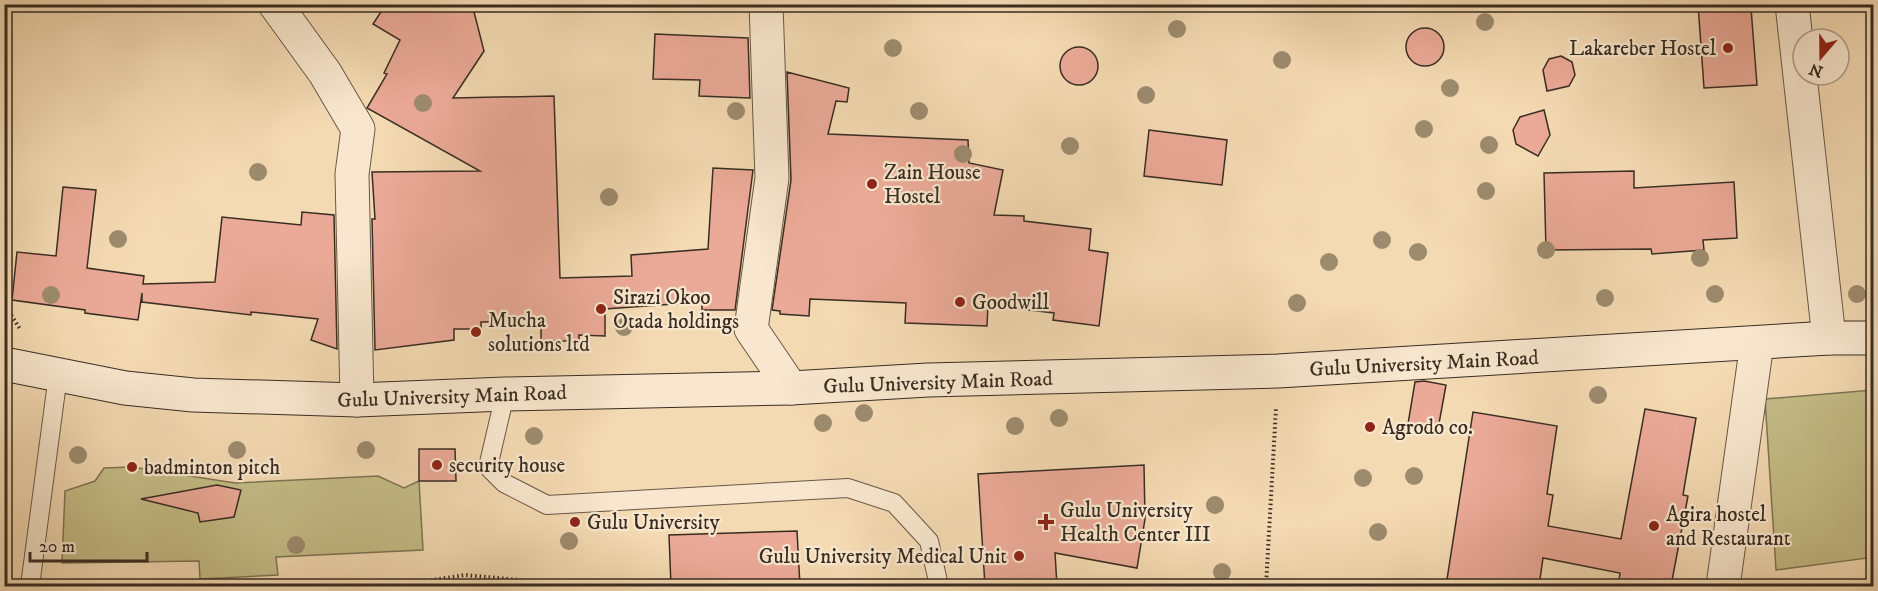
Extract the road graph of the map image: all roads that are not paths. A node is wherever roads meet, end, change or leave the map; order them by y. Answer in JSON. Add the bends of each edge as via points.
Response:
{"nodes":[{"id":1,"x":275,"y":4,"type":"edge"},
{"id":2,"x":766,"y":4,"type":"edge"},
{"id":3,"x":1792,"y":4,"type":"edge"},
{"id":4,"x":1829,"y":338,"type":"junction"},
{"id":5,"x":1874,"y":338,"type":"edge"},
{"id":6,"x":1757,"y":343,"type":"junction"},
{"id":7,"x":4,"y":364,"type":"edge"},
{"id":8,"x":57,"y":375,"type":"junction"},
{"id":9,"x":790,"y":388,"type":"junction"},
{"id":10,"x":505,"y":394,"type":"junction"},
{"id":11,"x":357,"y":400,"type":"junction"},
{"id":12,"x":30,"y":586,"type":"edge"},
{"id":13,"x":939,"y":586,"type":"edge"},
{"id":14,"x":1723,"y":586,"type":"edge"}],
"edges":[{"from":1,"to":11,"type":"street","via":[[326,73],[358,129],[352,174]]},
{"from":2,"to":9,"type":"street","via":[[772,178],[751,329]]},
{"from":3,"to":4,"type":"street"},
{"from":4,"to":5,"type":"street","name":"Gulu University Main Road"},
{"from":4,"to":6,"type":"street","name":"Gulu University Main Road"},
{"from":6,"to":9,"type":"street","name":"Gulu University Main Road","via":[[1278,371],[928,380]]},
{"from":6,"to":14,"type":"street"},
{"from":7,"to":8,"type":"street","name":"Gulu University Main Road"},
{"from":8,"to":11,"type":"street","name":"Gulu University Main Road","via":[[193,395]]},
{"from":8,"to":12,"type":"lane"},
{"from":9,"to":10,"type":"street","name":"Gulu University Main Road"},
{"from":10,"to":11,"type":"street","name":"Gulu University Main Road"},
{"from":10,"to":13,"type":"lane","via":[[488,467],[504,483],[547,505],[848,488],[894,503],[929,541]]}]}
